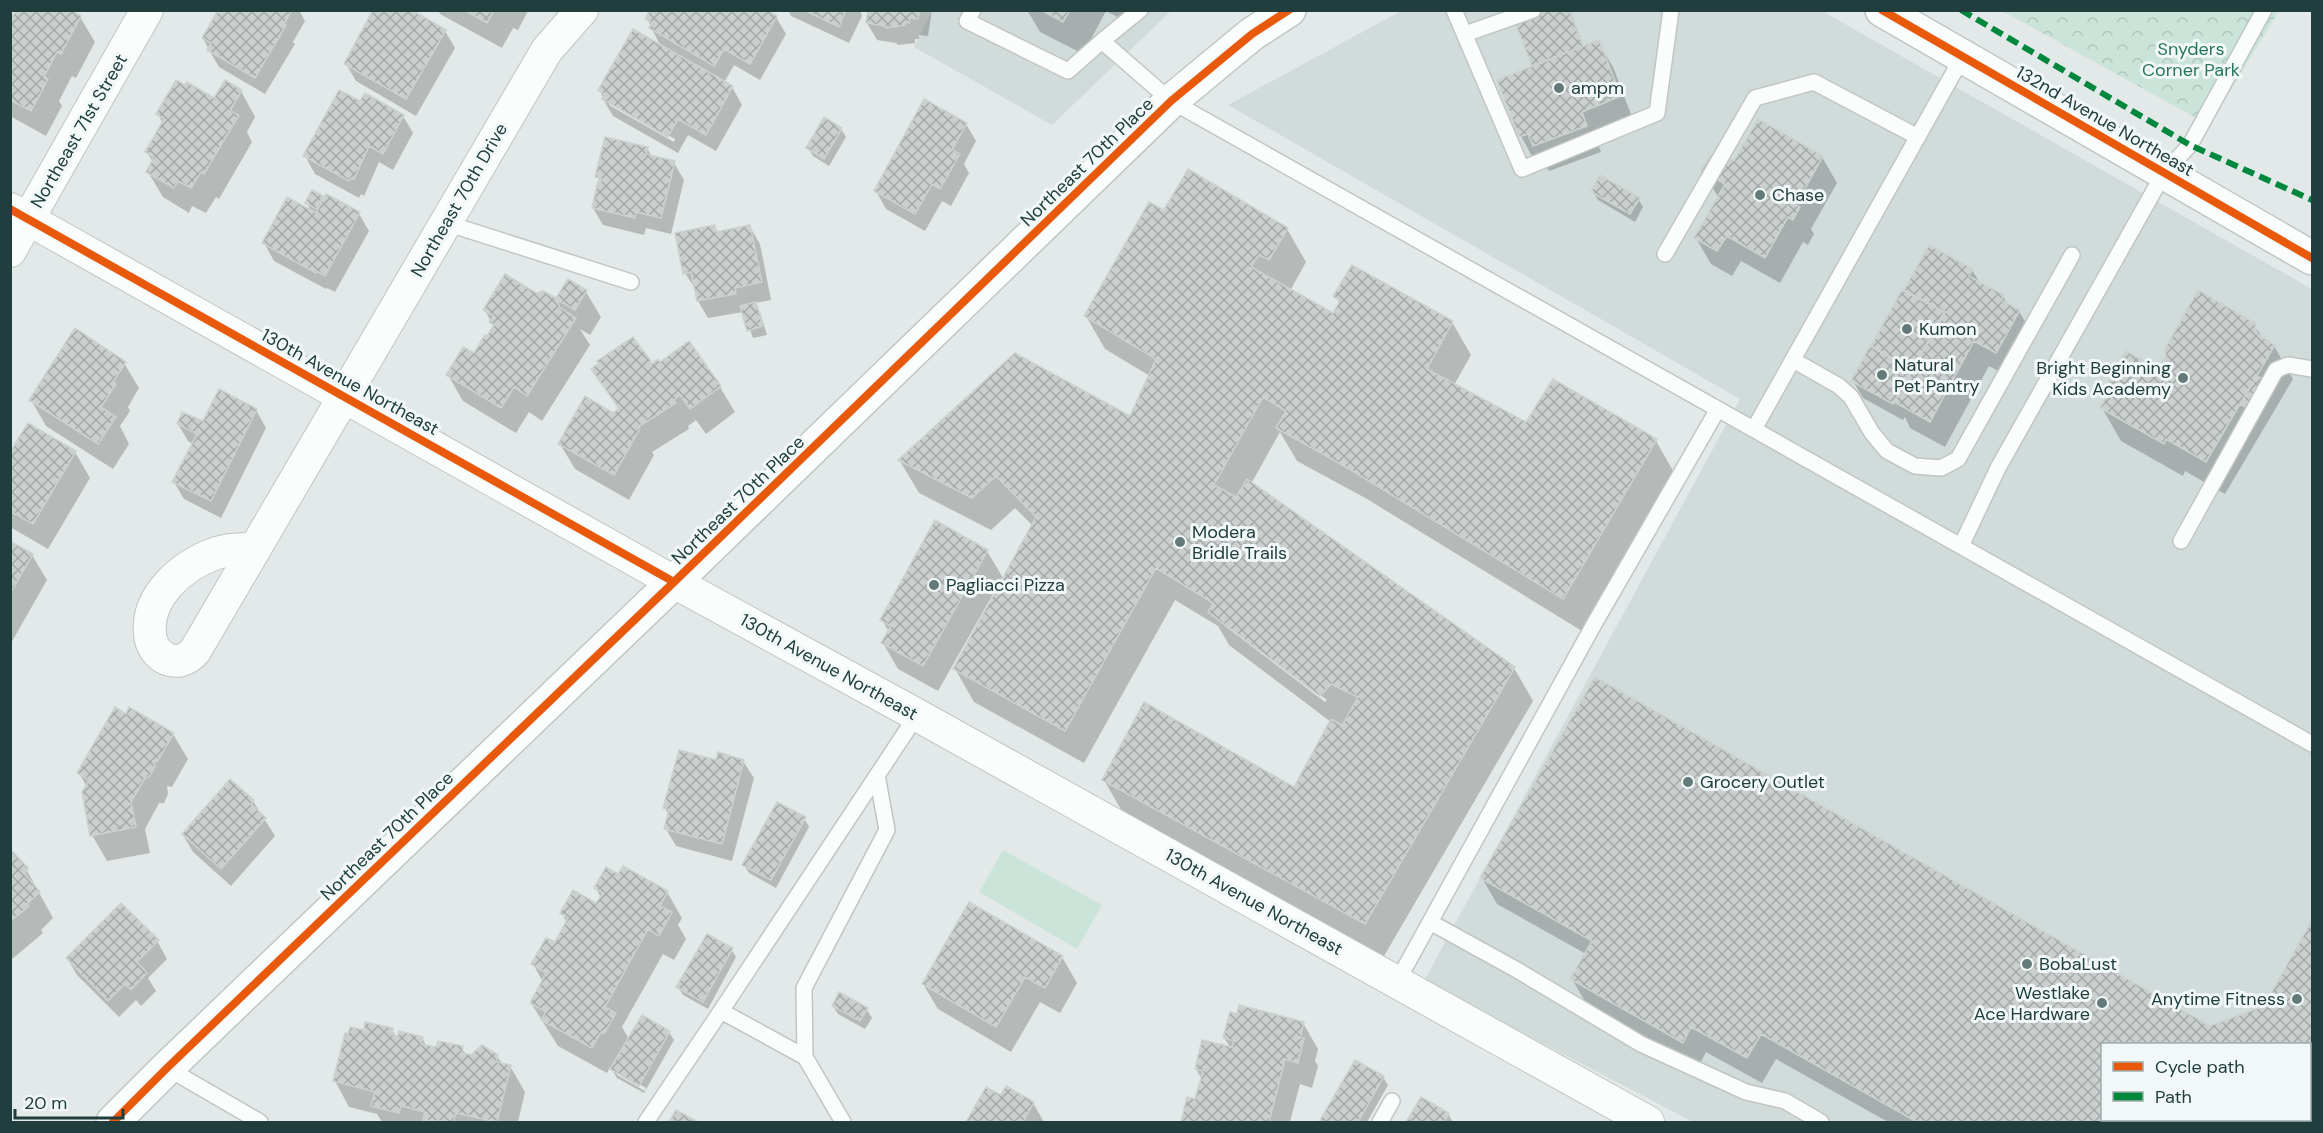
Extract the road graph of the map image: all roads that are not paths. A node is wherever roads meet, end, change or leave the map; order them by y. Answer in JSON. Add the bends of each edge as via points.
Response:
{"nodes":[{"id":1,"x":147,"y":10,"type":"edge"},
{"id":2,"x":582,"y":10,"type":"edge"},
{"id":3,"x":973,"y":10,"type":"edge"},
{"id":4,"x":1140,"y":10,"type":"edge"},
{"id":5,"x":1289,"y":10,"type":"edge"},
{"id":6,"x":1454,"y":10,"type":"edge"},
{"id":7,"x":1533,"y":10,"type":"edge"},
{"id":8,"x":1671,"y":10,"type":"edge"},
{"id":9,"x":1882,"y":10,"type":"edge"},
{"id":10,"x":2264,"y":10,"type":"edge"},
{"id":11,"x":1465,"y":34,"type":"junction"},
{"id":12,"x":1102,"y":41,"type":"junction"},
{"id":13,"x":1963,"y":56,"type":"junction"},
{"id":14,"x":1171,"y":101,"type":"junction"},
{"id":15,"x":1918,"y":137,"type":"junction"},
{"id":16,"x":2164,"y":173,"type":"junction"},
{"id":17,"x":20,"y":214,"type":"edge"},
{"id":18,"x":446,"y":223,"type":"junction"},
{"id":19,"x":10,"y":251,"type":"edge"},
{"id":20,"x":1665,"y":254,"type":"dead end"},
{"id":21,"x":2072,"y":255,"type":"dead end"},
{"id":22,"x":2313,"y":258,"type":"edge"},
{"id":23,"x":631,"y":282,"type":"dead end"},
{"id":24,"x":1793,"y":360,"type":"junction"},
{"id":25,"x":2313,"y":369,"type":"edge"},
{"id":26,"x":344,"y":396,"type":"junction"},
{"id":27,"x":1718,"y":409,"type":"junction"},
{"id":28,"x":1754,"y":429,"type":"junction"},
{"id":29,"x":2181,"y":542,"type":"dead end"},
{"id":30,"x":1961,"y":546,"type":"junction"},
{"id":31,"x":255,"y":549,"type":"dead end"},
{"id":32,"x":674,"y":582,"type":"junction"},
{"id":33,"x":917,"y":715,"type":"junction"},
{"id":34,"x":2313,"y":744,"type":"edge"},
{"id":35,"x":877,"y":775,"type":"junction"},
{"id":36,"x":1430,"y":922,"type":"junction"},
{"id":37,"x":1397,"y":982,"type":"junction"},
{"id":38,"x":721,"y":1011,"type":"junction"},
{"id":39,"x":805,"y":1057,"type":"junction"},
{"id":40,"x":167,"y":1068,"type":"junction"},
{"id":41,"x":1392,"y":1101,"type":"dead end"},
{"id":42,"x":113,"y":1122,"type":"edge"},
{"id":43,"x":260,"y":1122,"type":"edge"},
{"id":44,"x":646,"y":1122,"type":"edge"},
{"id":45,"x":843,"y":1122,"type":"edge"},
{"id":46,"x":1380,"y":1122,"type":"edge"},
{"id":47,"x":1648,"y":1122,"type":"edge"},
{"id":48,"x":1821,"y":1122,"type":"edge"}],
"edges":[{"from":1,"to":17,"type":"street","name":"Northeast 71st Street"},
{"from":2,"to":18,"type":"street","name":"Northeast 70th Drive","via":[[547,50]]},
{"from":3,"to":12,"type":"lane","via":[[968,21],[1068,71]]},
{"from":4,"to":12,"type":"lane"},
{"from":5,"to":14,"type":"main road","name":"Northeast 70th Place","via":[[1252,33]]},
{"from":6,"to":11,"type":"lane"},
{"from":7,"to":11,"type":"lane"},
{"from":8,"to":11,"type":"lane","via":[[1657,113],[1522,169]]},
{"from":9,"to":13,"type":"main road","name":"132nd Avenue Northeast"},
{"from":10,"to":16,"type":"lane","via":[[2190,145]]},
{"from":12,"to":14,"type":"lane"},
{"from":13,"to":15,"type":"lane"},
{"from":13,"to":16,"type":"main road","name":"132nd Avenue Northeast"},
{"from":14,"to":27,"type":"lane"},
{"from":14,"to":32,"type":"main road","name":"Northeast 70th Place"},
{"from":15,"to":20,"type":"lane","via":[[1814,82],[1755,98]]},
{"from":15,"to":24,"type":"lane"},
{"from":16,"to":22,"type":"main road","name":"132nd Avenue Northeast"},
{"from":16,"to":30,"type":"lane","via":[[1998,468]]},
{"from":17,"to":19,"type":"street","name":"Northeast 71st Street"},
{"from":17,"to":26,"type":"street","name":"130th Avenue Northeast"},
{"from":18,"to":23,"type":"lane"},
{"from":18,"to":26,"type":"street","name":"Northeast 70th Drive"},
{"from":21,"to":24,"type":"lane","via":[[1958,459],[1941,468],[1915,466],[1887,451],[1851,397]]},
{"from":24,"to":28,"type":"lane"},
{"from":25,"to":29,"type":"lane","via":[[2288,364],[2276,370]]},
{"from":26,"to":31,"type":"street","name":"Northeast 70th Drive"},
{"from":26,"to":32,"type":"street","name":"130th Avenue Northeast"},
{"from":27,"to":28,"type":"lane"},
{"from":27,"to":36,"type":"lane"},
{"from":28,"to":30,"type":"lane"},
{"from":30,"to":34,"type":"lane"},
{"from":32,"to":33,"type":"street","name":"130th Avenue Northeast"},
{"from":32,"to":40,"type":"main road","name":"Northeast 70th Place"},
{"from":33,"to":35,"type":"lane"},
{"from":33,"to":37,"type":"street","name":"130th Avenue Northeast"},
{"from":35,"to":38,"type":"lane"},
{"from":35,"to":39,"type":"lane","via":[[888,830],[804,988]]},
{"from":36,"to":37,"type":"lane"},
{"from":36,"to":48,"type":"lane","via":[[1641,1044],[1746,1092],[1785,1101]]},
{"from":37,"to":47,"type":"street","name":"130th Avenue Northeast"},
{"from":38,"to":39,"type":"lane"},
{"from":38,"to":44,"type":"lane"},
{"from":39,"to":45,"type":"lane"},
{"from":40,"to":42,"type":"main road","name":"Northeast 70th Place"},
{"from":40,"to":43,"type":"lane"},
{"from":41,"to":46,"type":"lane"}]}
